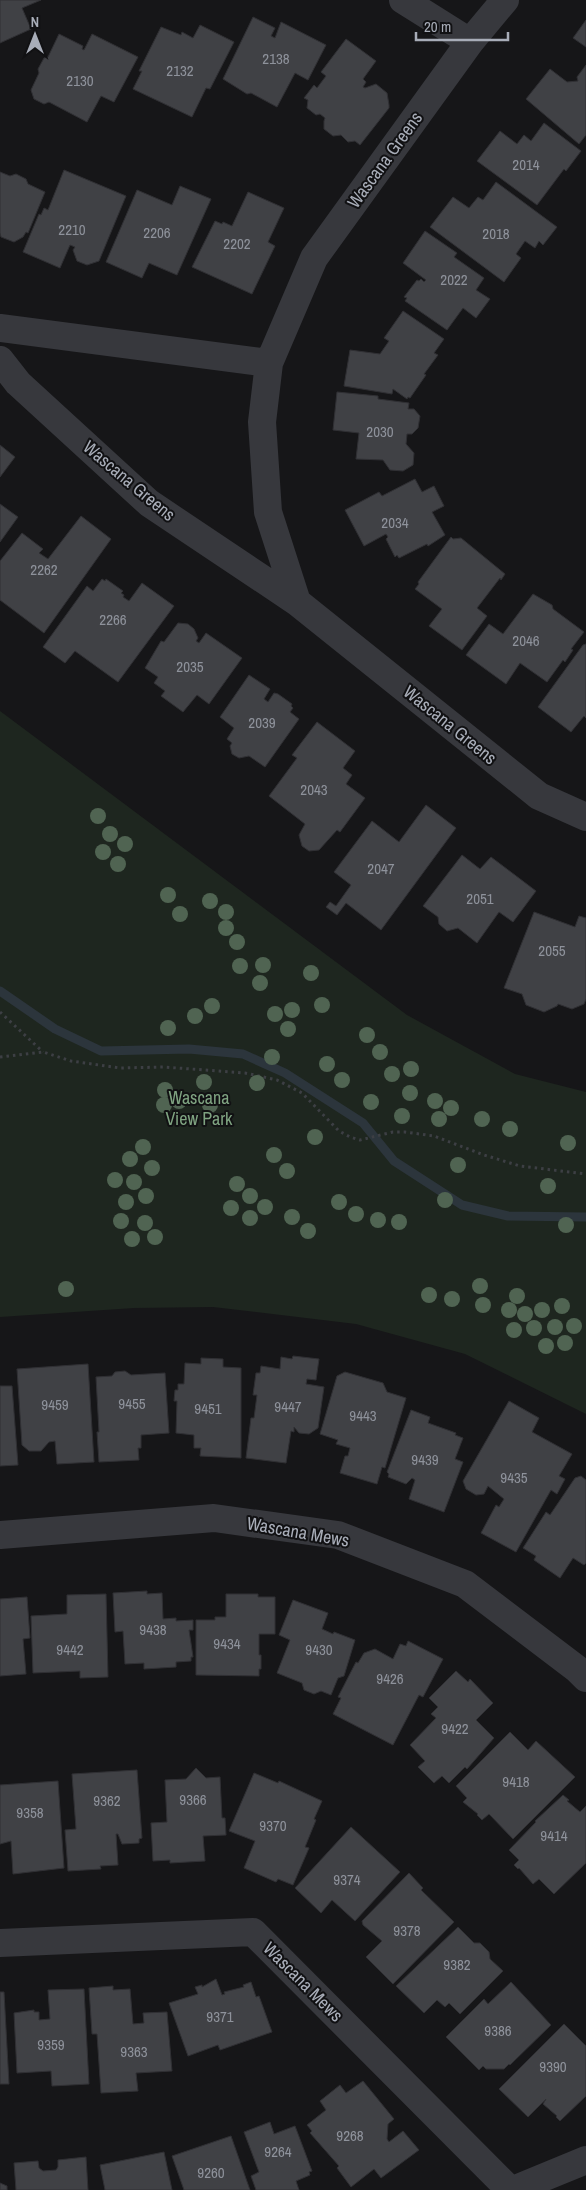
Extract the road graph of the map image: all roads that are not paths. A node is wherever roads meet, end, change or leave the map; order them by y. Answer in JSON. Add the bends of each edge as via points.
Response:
{"nodes":[{"id":1,"x":403,"y":0,"type":"edge"},
{"id":2,"x":505,"y":0,"type":"edge"},
{"id":3,"x":470,"y":42,"type":"junction"},
{"id":4,"x":0,"y":328,"type":"edge"},
{"id":5,"x":0,"y":360,"type":"edge"},
{"id":6,"x":269,"y":363,"type":"junction"},
{"id":7,"x":297,"y":602,"type":"junction"},
{"id":8,"x":586,"y":817,"type":"edge"},
{"id":9,"x":0,"y":1535,"type":"edge"},
{"id":10,"x":586,"y":1678,"type":"edge"},
{"id":11,"x":0,"y":1943,"type":"edge"},
{"id":12,"x":586,"y":2160,"type":"edge"},
{"id":13,"x":511,"y":2190,"type":"edge"}],
"edges":[{"from":1,"to":3,"type":"street"},
{"from":2,"to":3,"type":"street","name":"Wascana Greens"},
{"from":3,"to":6,"type":"street","name":"Wascana Greens","via":[[314,258]]},
{"from":4,"to":6,"type":"street"},
{"from":5,"to":7,"type":"street","name":"Wascana Greens","via":[[18,384],[149,503]]},
{"from":6,"to":7,"type":"street","name":"Wascana Greens","via":[[262,422],[268,512]]},
{"from":7,"to":8,"type":"street","name":"Wascana Greens","via":[[538,796]]},
{"from":9,"to":10,"type":"street","name":"Wascana Mews","via":[[214,1518],[338,1535],[464,1584]]},
{"from":11,"to":13,"type":"street","name":"Wascana Mews","via":[[253,1932]]},
{"from":12,"to":13,"type":"street","name":"Wascana Mews"}]}
